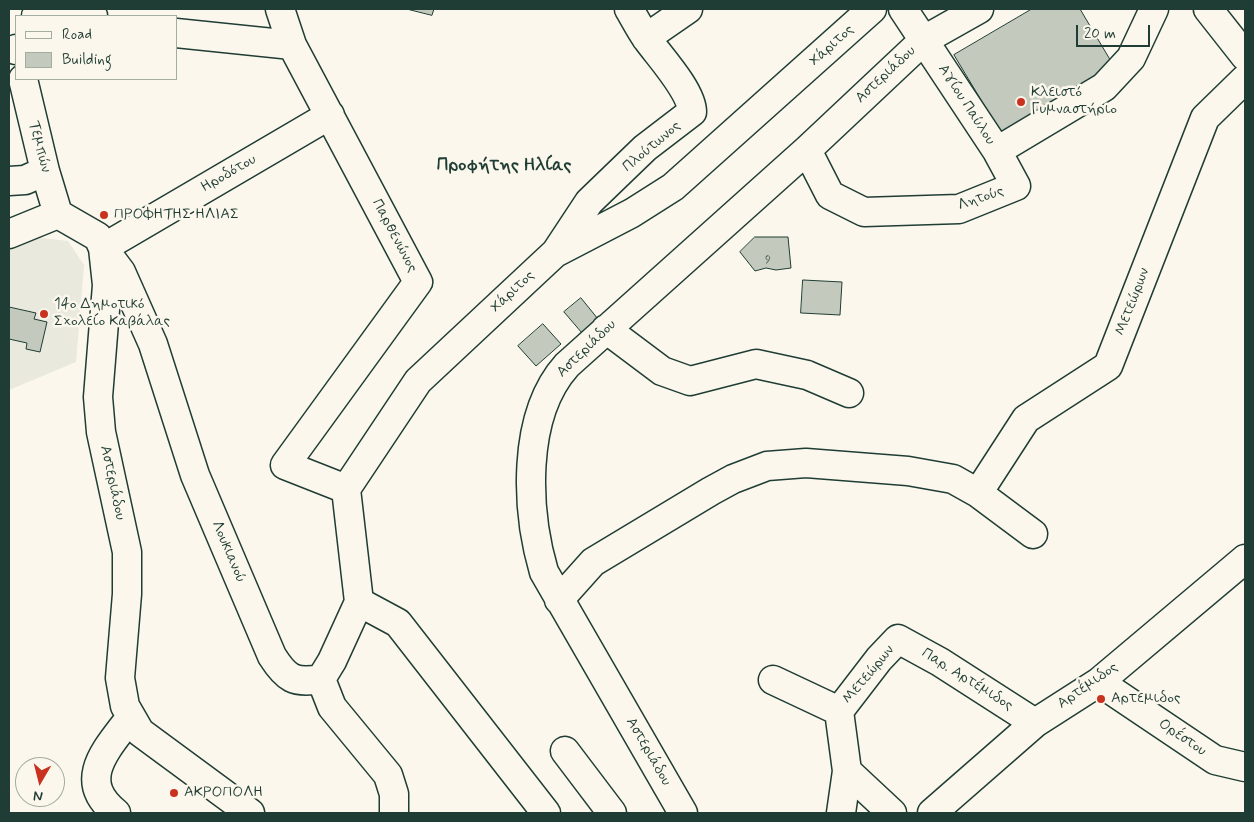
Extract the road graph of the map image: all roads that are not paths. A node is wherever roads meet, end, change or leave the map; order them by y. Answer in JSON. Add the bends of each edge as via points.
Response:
{"nodes":[{"id":1,"x":60,"y":9,"type":"edge"},
{"id":2,"x":280,"y":9,"type":"edge"},
{"id":3,"x":629,"y":9,"type":"edge"},
{"id":4,"x":688,"y":9,"type":"edge"},
{"id":5,"x":872,"y":9,"type":"edge"},
{"id":6,"x":903,"y":9,"type":"edge"},
{"id":7,"x":979,"y":9,"type":"edge"},
{"id":8,"x":1154,"y":9,"type":"edge"},
{"id":9,"x":1208,"y":9,"type":"edge"},
{"id":10,"x":88,"y":15,"type":"edge"},
{"id":11,"x":178,"y":33,"type":"edge"},
{"id":12,"x":646,"y":38,"type":"junction"},
{"id":13,"x":924,"y":40,"type":"junction"},
{"id":14,"x":292,"y":45,"type":"junction"},
{"id":15,"x":1245,"y":56,"type":"edge"},
{"id":16,"x":1245,"y":79,"type":"edge"},
{"id":17,"x":23,"y":80,"type":"edge"},
{"id":18,"x":330,"y":115,"type":"junction"},
{"id":19,"x":807,"y":150,"type":"junction"},
{"id":20,"x":997,"y":151,"type":"junction"},
{"id":21,"x":45,"y":171,"type":"junction"},
{"id":22,"x":9,"y":181,"type":"edge"},
{"id":23,"x":58,"y":214,"type":"junction"},
{"id":24,"x":9,"y":234,"type":"edge"},
{"id":25,"x":103,"y":248,"type":"junction"},
{"id":26,"x":555,"y":253,"type":"junction"},
{"id":27,"x":606,"y":329,"type":"junction"},
{"id":28,"x":850,"y":393,"type":"dead end"},
{"id":29,"x":346,"y":489,"type":"junction"},
{"id":30,"x":978,"y":492,"type":"junction"},
{"id":31,"x":1033,"y":534,"type":"dead end"},
{"id":32,"x":1245,"y":560,"type":"edge"},
{"id":33,"x":559,"y":600,"type":"junction"},
{"id":34,"x":359,"y":602,"type":"junction"},
{"id":35,"x":898,"y":639,"type":"joint"},
{"id":36,"x":320,"y":679,"type":"junction"},
{"id":37,"x":773,"y":680,"type":"dead end"},
{"id":38,"x":1099,"y":682,"type":"junction"},
{"id":39,"x":839,"y":710,"type":"junction"},
{"id":40,"x":130,"y":718,"type":"junction"},
{"id":41,"x":1035,"y":723,"type":"junction"},
{"id":42,"x":565,"y":751,"type":"dead end"},
{"id":43,"x":1245,"y":767,"type":"edge"},
{"id":44,"x":847,"y":771,"type":"junction"},
{"id":45,"x":116,"y":813,"type":"edge"},
{"id":46,"x":250,"y":813,"type":"edge"},
{"id":47,"x":394,"y":813,"type":"edge"},
{"id":48,"x":546,"y":813,"type":"edge"},
{"id":49,"x":612,"y":813,"type":"edge"},
{"id":50,"x":683,"y":813,"type":"edge"},
{"id":51,"x":841,"y":813,"type":"edge"},
{"id":52,"x":892,"y":813,"type":"edge"},
{"id":53,"x":932,"y":813,"type":"edge"}],
"edges":[{"from":1,"to":10,"type":"street"},
{"from":2,"to":14,"type":"street","name":"Παρθενώνος"},
{"from":3,"to":12,"type":"street","name":"Πλούτωνος"},
{"from":4,"to":12,"type":"street"},
{"from":5,"to":26,"type":"street","name":"Χάριτος","via":[[673,187],[632,214]]},
{"from":6,"to":13,"type":"street","name":"Αγίου Παύλου"},
{"from":7,"to":13,"type":"street","name":"Αστεριάδου"},
{"from":8,"to":20,"type":"street","via":[[1131,58],[1104,87]]},
{"from":9,"to":15,"type":"street"},
{"from":11,"to":14,"type":"street"},
{"from":12,"to":26,"type":"street","name":"Πλούτωνος","via":[[677,79],[692,112],[646,148],[589,202]]},
{"from":13,"to":19,"type":"street","name":"Αστεριάδου"},
{"from":13,"to":20,"type":"street","name":"Αγίου Παύλου"},
{"from":14,"to":18,"type":"street","name":"Παρθενώνος"},
{"from":16,"to":30,"type":"street","name":"Μετεώρων","via":[[1205,118],[1108,366],[1026,420]]},
{"from":17,"to":21,"type":"street","name":"Τεμπών"},
{"from":18,"to":25,"type":"street","name":"Ηροδότου"},
{"from":18,"to":29,"type":"street","name":"Παρθενώνος","via":[[418,282],[285,465]]},
{"from":19,"to":20,"type":"street","name":"Λητούς","via":[[830,195],[864,212],[959,209],[1016,186]]},
{"from":19,"to":27,"type":"street","name":"Αστεριάδου"},
{"from":21,"to":22,"type":"street","via":[[25,180]]},
{"from":21,"to":23,"type":"street","name":"Τεμπών"},
{"from":23,"to":24,"type":"street"},
{"from":23,"to":25,"type":"street","name":"Λουκιανού","via":[[98,236]]},
{"from":25,"to":36,"type":"street","name":"Λουκιανού","via":[[121,272],[150,335],[195,475],[272,656],[284,674],[304,682]]},
{"from":25,"to":40,"type":"street","name":"Αστεριάδου","via":[[107,285],[98,397],[101,432],[127,552],[120,678]]},
{"from":26,"to":29,"type":"street","name":"Χάριτος","via":[[418,381]]},
{"from":27,"to":28,"type":"street","via":[[662,371],[690,381],[756,364],[807,374]]},
{"from":27,"to":33,"type":"street","name":"Αστεριάδου","via":[[561,372],[543,406],[537,431],[532,469],[533,523],[544,572]]},
{"from":29,"to":34,"type":"street"},
{"from":30,"to":31,"type":"street"},
{"from":30,"to":33,"type":"street","via":[[953,479],[908,471],[806,463],[767,466],[711,491],[593,562]]},
{"from":32,"to":38,"type":"street","name":"Αρτέμιδος"},
{"from":33,"to":50,"type":"street","name":"Αστεριάδου"},
{"from":34,"to":36,"type":"street","via":[[332,661]]},
{"from":34,"to":48,"type":"street","via":[[398,623]]},
{"from":35,"to":39,"type":"street","name":"Μετεώρων"},
{"from":35,"to":41,"type":"street","name":"Παρ. Αρτέμιδος"},
{"from":36,"to":47,"type":"street","via":[[332,707],[388,775],[394,794]]},
{"from":37,"to":39,"type":"street","name":"Μετεώρων"},
{"from":38,"to":41,"type":"street","name":"Αρτέμιδος"},
{"from":38,"to":43,"type":"street","name":"Ορέστου","via":[[1214,760]]},
{"from":39,"to":44,"type":"street","name":"Μετεώρων"},
{"from":40,"to":45,"type":"street","via":[[100,758],[96,775],[99,794]]},
{"from":40,"to":46,"type":"street","name":"Αστεριάδου","via":[[140,732]]},
{"from":41,"to":53,"type":"street","name":"Αρτέμιδος"},
{"from":42,"to":49,"type":"street"},
{"from":44,"to":51,"type":"street","name":"Μετεώρων"},
{"from":44,"to":52,"type":"street"}]}
